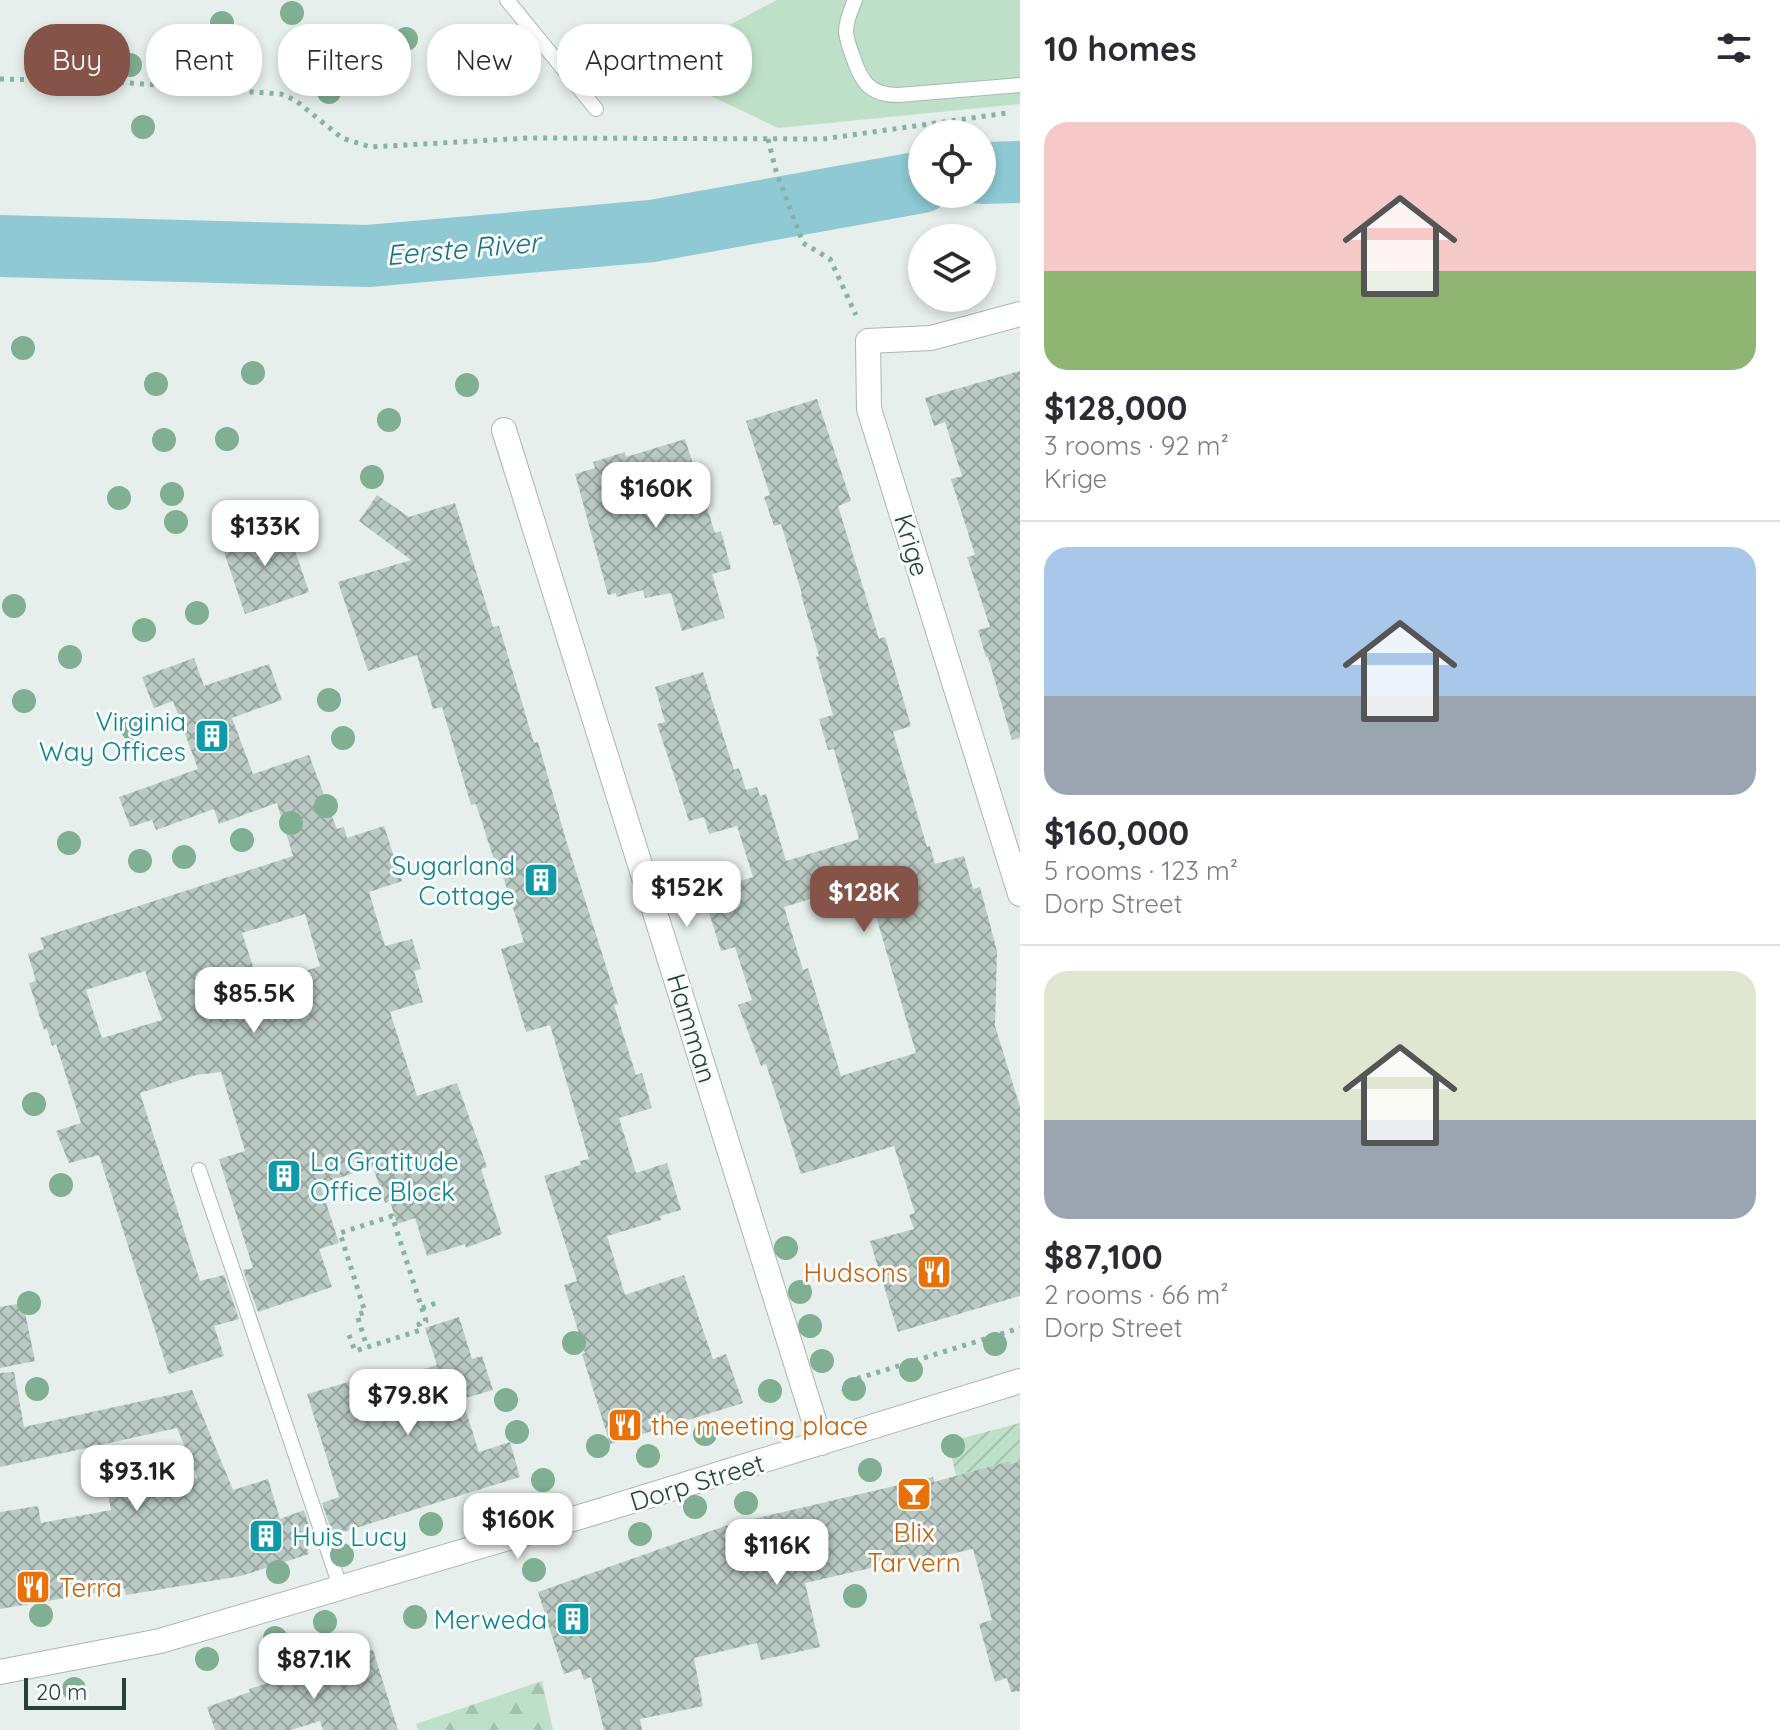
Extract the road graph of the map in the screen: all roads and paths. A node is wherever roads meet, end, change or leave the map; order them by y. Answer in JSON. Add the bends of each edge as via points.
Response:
{"nodes":[{"id":1,"x":508,"y":0,"type":"edge"},
{"id":2,"x":855,"y":0,"type":"edge"},
{"id":3,"x":0,"y":79,"type":"edge"},
{"id":4,"x":1020,"y":85,"type":"edge"},
{"id":5,"x":596,"y":109,"type":"dead end"},
{"id":6,"x":1020,"y":111,"type":"edge"},
{"id":7,"x":768,"y":139,"type":"junction"},
{"id":8,"x":1020,"y":314,"type":"edge"},
{"id":9,"x":868,"y":341,"type":"junction"},
{"id":10,"x":504,"y":430,"type":"dead end"},
{"id":11,"x":1020,"y":894,"type":"edge"},
{"id":12,"x":199,"y":1170,"type":"dead end"},
{"id":13,"x":436,"y":1303,"type":"dead end"},
{"id":14,"x":422,"y":1308,"type":"junction"},
{"id":15,"x":1020,"y":1328,"type":"edge"},
{"id":16,"x":349,"y":1335,"type":"dead end"},
{"id":17,"x":367,"y":1347,"type":"junction"},
{"id":18,"x":1020,"y":1381,"type":"edge"},
{"id":19,"x":843,"y":1392,"type":"dead end"},
{"id":20,"x":821,"y":1443,"type":"junction"},
{"id":21,"x":341,"y":1589,"type":"junction"},
{"id":22,"x":0,"y":1672,"type":"edge"}],
"edges":[{"from":1,"to":5,"type":"lane"},
{"from":2,"to":4,"type":"lane","via":[[846,31],[859,77],[871,90],[898,95]]},
{"from":3,"to":7,"type":"path","via":[[281,94],[342,138],[370,147],[529,138]]},
{"from":6,"to":7,"type":"path","via":[[823,139]]},
{"from":7,"to":9,"type":"path","via":[[803,243],[830,259]]},
{"from":8,"to":9,"type":"street","via":[[931,338]]},
{"from":9,"to":11,"type":"street","name":"Krige","via":[[869,409]]},
{"from":10,"to":20,"type":"street","name":"Hamman"},
{"from":12,"to":21,"type":"lane"},
{"from":13,"to":14,"type":"path"},
{"from":14,"to":17,"type":"path","via":[[426,1321],[419,1324],[421,1330]]},
{"from":14,"to":17,"type":"path","via":[[392,1216],[340,1233],[365,1312],[357,1315]]},
{"from":15,"to":19,"type":"path","via":[[853,1380]]},
{"from":16,"to":17,"type":"path","via":[[355,1351]]},
{"from":18,"to":20,"type":"street","name":"Dorp Street"},
{"from":20,"to":21,"type":"street","name":"Dorp Street"},
{"from":21,"to":22,"type":"street","name":"Dorp Street","via":[[160,1641]]}]}
